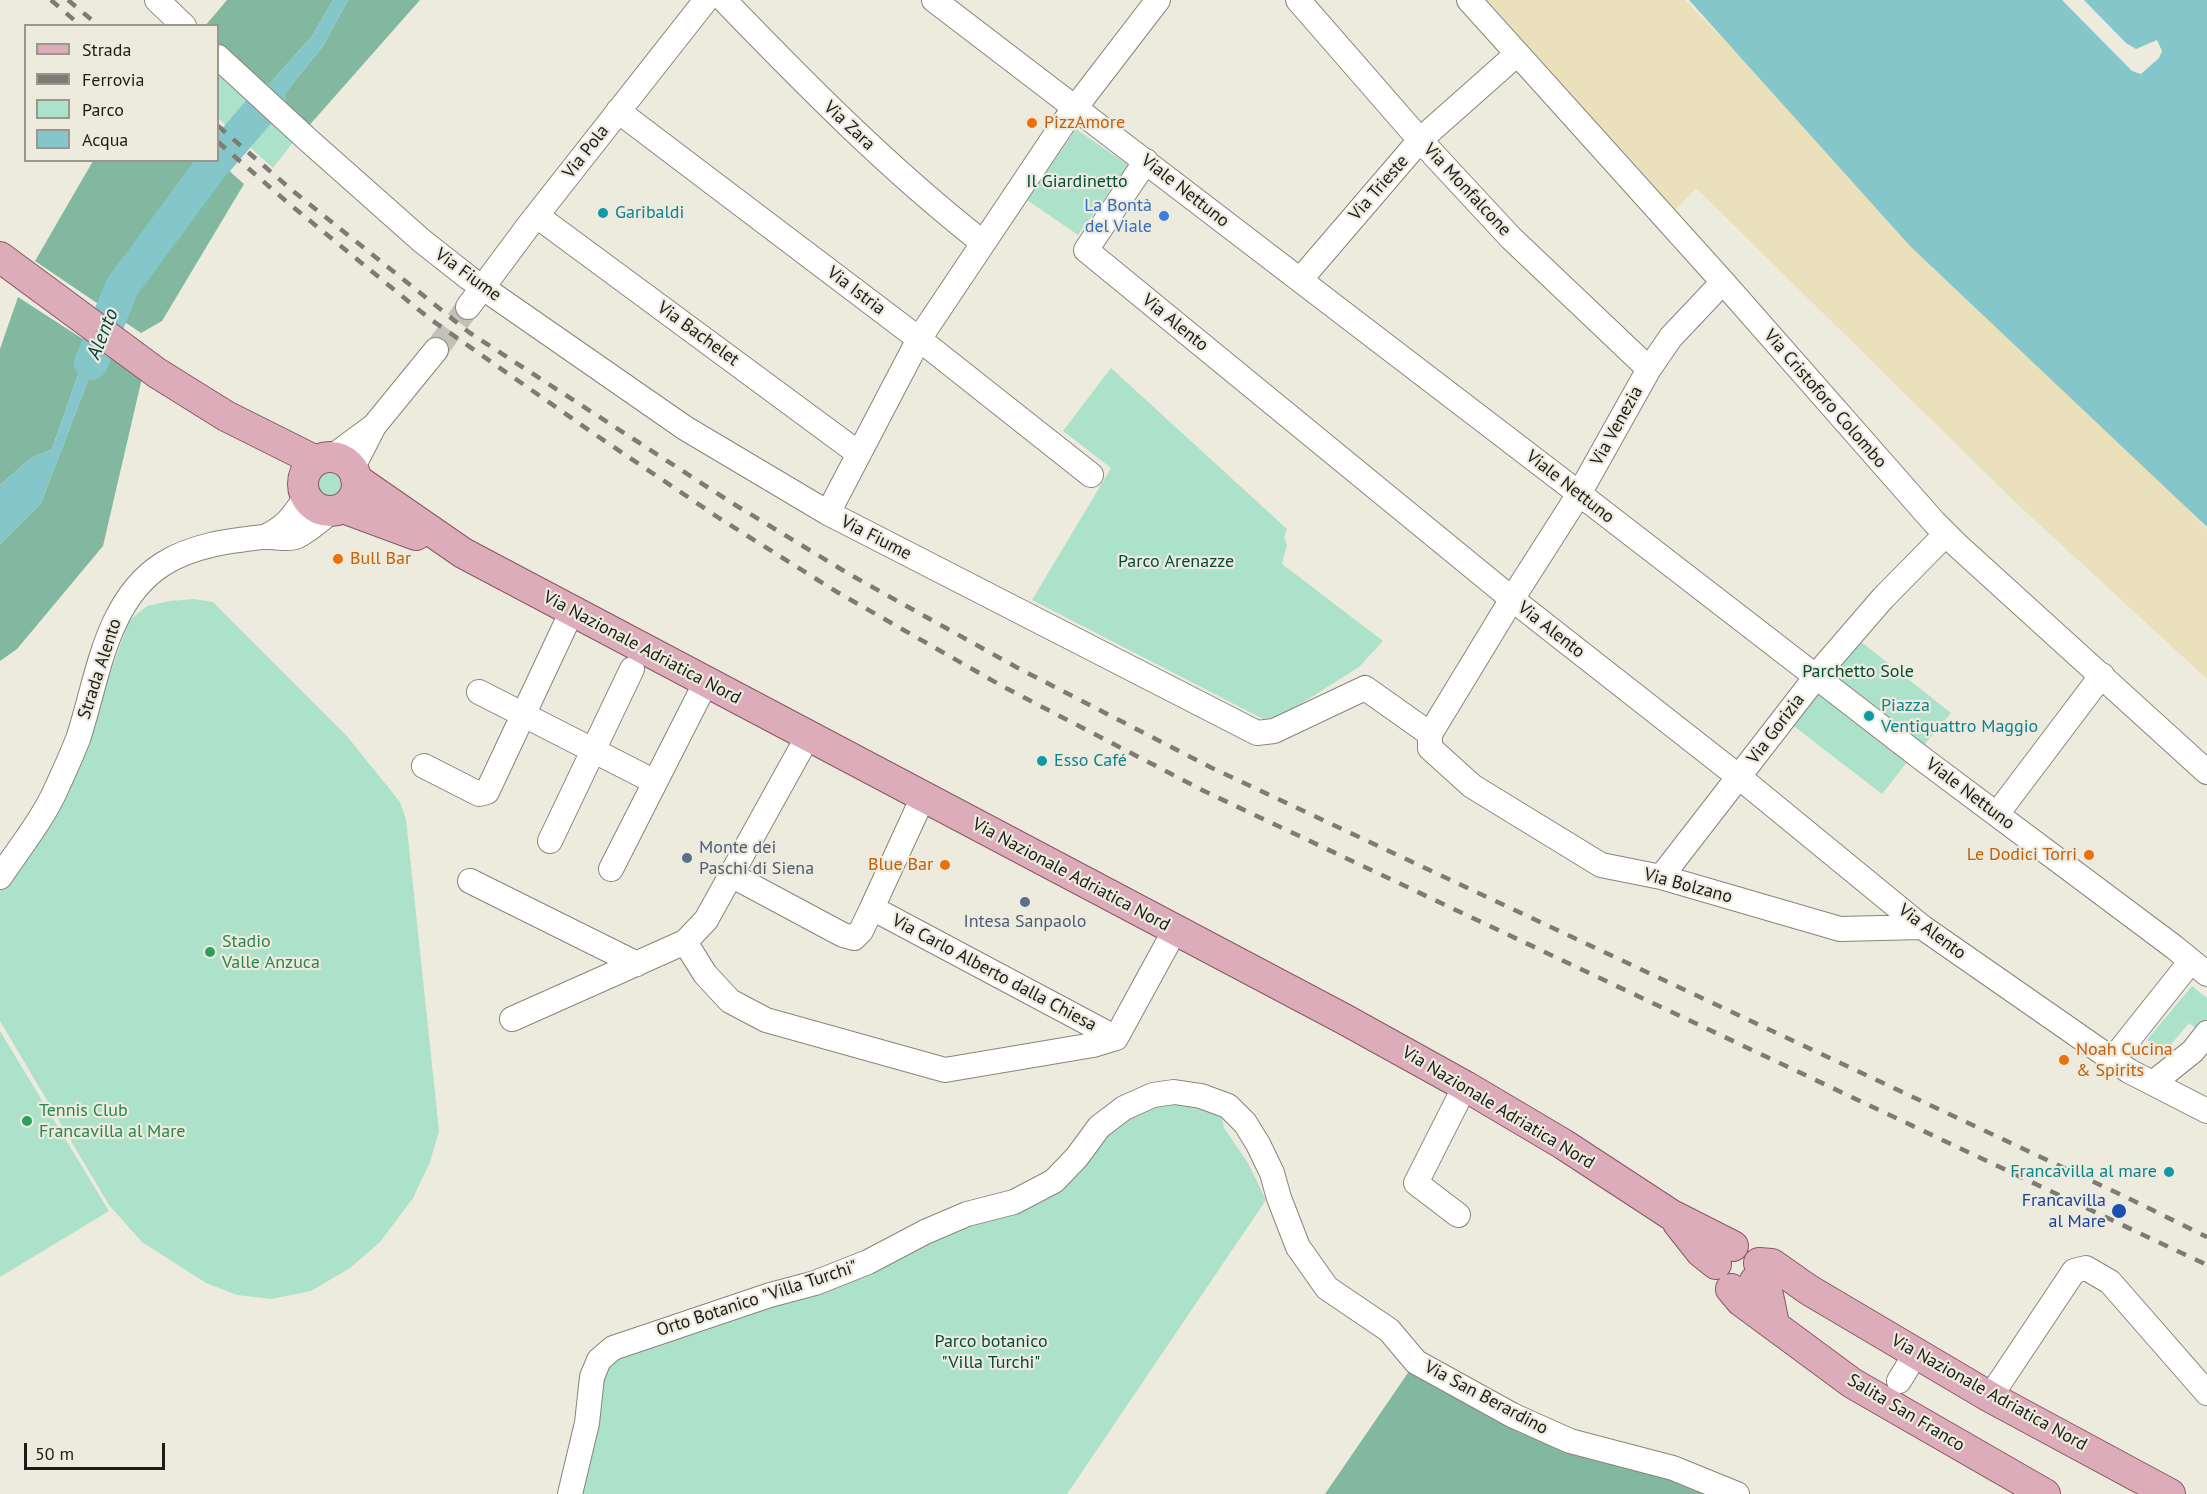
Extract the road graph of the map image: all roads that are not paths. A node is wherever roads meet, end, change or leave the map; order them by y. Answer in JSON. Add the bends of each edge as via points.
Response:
{"nodes":[{"id":1,"x":157,"y":0,"type":"edge"},
{"id":2,"x":706,"y":0,"type":"edge"},
{"id":3,"x":724,"y":0,"type":"edge"},
{"id":4,"x":934,"y":0,"type":"edge"},
{"id":5,"x":1158,"y":0,"type":"edge"},
{"id":6,"x":1298,"y":0,"type":"edge"},
{"id":7,"x":1469,"y":0,"type":"edge"},
{"id":8,"x":183,"y":24,"type":"edge"},
{"id":9,"x":1517,"y":54,"type":"junction"},
{"id":10,"x":219,"y":58,"type":"edge"},
{"id":11,"x":1074,"y":108,"type":"junction"},
{"id":12,"x":618,"y":111,"type":"junction"},
{"id":13,"x":1420,"y":140,"type":"junction"},
{"id":14,"x":1146,"y":161,"type":"junction"},
{"id":15,"x":537,"y":216,"type":"junction"},
{"id":16,"x":982,"y":243,"type":"junction"},
{"id":17,"x":6,"y":261,"type":"edge"},
{"id":18,"x":1300,"y":280,"type":"junction"},
{"id":19,"x":1724,"y":282,"type":"junction"},
{"id":20,"x":483,"y":287,"type":"junction"},
{"id":21,"x":468,"y":307,"type":"tunnel mouth"},
{"id":22,"x":919,"y":339,"type":"junction"},
{"id":23,"x":436,"y":350,"type":"tunnel mouth"},
{"id":24,"x":1649,"y":369,"type":"junction"},
{"id":25,"x":858,"y":453,"type":"junction"},
{"id":26,"x":327,"y":475,"type":"junction"},
{"id":27,"x":1091,"y":475,"type":"dead end"},
{"id":28,"x":1579,"y":494,"type":"junction"},
{"id":29,"x":338,"y":509,"type":"junction"},
{"id":30,"x":828,"y":513,"type":"junction"},
{"id":31,"x":1946,"y":534,"type":"junction"},
{"id":32,"x":265,"y":537,"type":"junction"},
{"id":33,"x":463,"y":553,"type":"junction"},
{"id":34,"x":1512,"y":599,"type":"junction"},
{"id":35,"x":572,"y":611,"type":"junction"},
{"id":36,"x":632,"y":669,"type":"dead end"},
{"id":37,"x":2102,"y":675,"type":"junction"},
{"id":38,"x":1816,"y":676,"type":"junction"},
{"id":39,"x":706,"y":682,"type":"junction"},
{"id":40,"x":479,"y":692,"type":"dead end"},
{"id":41,"x":522,"y":714,"type":"junction"},
{"id":42,"x":1430,"y":734,"type":"junction"},
{"id":43,"x":808,"y":735,"type":"junction"},
{"id":44,"x":592,"y":750,"type":"junction"},
{"id":45,"x":424,"y":766,"type":"dead end"},
{"id":46,"x":2207,"y":772,"type":"edge"},
{"id":47,"x":1739,"y":777,"type":"junction"},
{"id":48,"x":655,"y":782,"type":"junction"},
{"id":49,"x":1472,"y":786,"type":"joint"},
{"id":50,"x":923,"y":797,"type":"junction"},
{"id":51,"x":1996,"y":814,"type":"junction"},
{"id":52,"x":549,"y":841,"type":"dead end"},
{"id":53,"x":611,"y":869,"type":"dead end"},
{"id":54,"x":731,"y":874,"type":"junction"},
{"id":55,"x":0,"y":877,"type":"edge"},
{"id":56,"x":1661,"y":877,"type":"junction"},
{"id":57,"x":470,"y":881,"type":"dead end"},
{"id":58,"x":872,"y":908,"type":"junction"},
{"id":59,"x":1922,"y":927,"type":"junction"},
{"id":60,"x":1175,"y":930,"type":"junction"},
{"id":61,"x":685,"y":942,"type":"junction"},
{"id":62,"x":637,"y":964,"type":"junction"},
{"id":63,"x":2199,"y":967,"type":"edge"},
{"id":64,"x":512,"y":1020,"type":"dead end"},
{"id":65,"x":1116,"y":1038,"type":"junction"},
{"id":66,"x":2200,"y":1042,"type":"edge"},
{"id":67,"x":2113,"y":1059,"type":"junction"},
{"id":68,"x":2152,"y":1083,"type":"junction"},
{"id":69,"x":1465,"y":1086,"type":"junction"},
{"id":70,"x":1220,"y":1103,"type":"joint"},
{"id":71,"x":2207,"y":1111,"type":"edge"},
{"id":72,"x":1458,"y":1215,"type":"dead end"},
{"id":73,"x":1741,"y":1270,"type":"junction"},
{"id":74,"x":1916,"y":1353,"type":"junction"},
{"id":75,"x":1899,"y":1381,"type":"dead end"},
{"id":76,"x":2207,"y":1393,"type":"edge"},
{"id":77,"x":1990,"y":1397,"type":"junction"},
{"id":78,"x":570,"y":1494,"type":"edge"},
{"id":79,"x":1737,"y":1494,"type":"edge"},
{"id":80,"x":2045,"y":1494,"type":"edge"},
{"id":81,"x":2170,"y":1494,"type":"edge"}],
"edges":[{"from":1,"to":8,"type":"street"},
{"from":2,"to":12,"type":"street","name":"Via Pola"},
{"from":3,"to":16,"type":"street","name":"Via Zara","via":[[834,112],[931,202]]},
{"from":4,"to":11,"type":"street","name":"Viale Nettuno"},
{"from":5,"to":11,"type":"street"},
{"from":6,"to":13,"type":"street","name":"Via Monfalcone"},
{"from":7,"to":9,"type":"street","name":"Via Cristoforo Colombo"},
{"from":9,"to":13,"type":"street","name":"Via Trieste"},
{"from":9,"to":19,"type":"street","name":"Via Cristoforo Colombo"},
{"from":10,"to":20,"type":"street","name":"Via Fiume","via":[[422,241]]},
{"from":11,"to":14,"type":"street","name":"Viale Nettuno"},
{"from":11,"to":16,"type":"street"},
{"from":12,"to":15,"type":"street","name":"Via Pola"},
{"from":12,"to":22,"type":"street","name":"Via Istria"},
{"from":13,"to":18,"type":"street","name":"Via Trieste"},
{"from":13,"to":24,"type":"street","name":"Via Monfalcone","via":[[1511,238]]},
{"from":14,"to":18,"type":"street","name":"Viale Nettuno"},
{"from":14,"to":34,"type":"street","name":"Via Alento","via":[[1086,250]]},
{"from":15,"to":20,"type":"street","name":"Via Pola"},
{"from":15,"to":25,"type":"street","name":"Via Bachelet"},
{"from":16,"to":22,"type":"street"},
{"from":17,"to":26,"type":"main road","via":[[157,373]]},
{"from":18,"to":28,"type":"street","name":"Viale Nettuno"},
{"from":19,"to":24,"type":"street","name":"Via Venezia","via":[[1671,337]]},
{"from":19,"to":31,"type":"street","name":"Via Cristoforo Colombo"},
{"from":20,"to":21,"type":"street","name":"Via Pola"},
{"from":20,"to":30,"type":"street","name":"Via Fiume","via":[[686,428]]},
{"from":22,"to":25,"type":"street"},
{"from":22,"to":27,"type":"street","name":"Via Istria"},
{"from":23,"to":26,"type":"street","via":[[374,426],[369,439]]},
{"from":24,"to":28,"type":"street","name":"Via Venezia"},
{"from":25,"to":30,"type":"street"},
{"from":26,"to":29,"type":"main road","via":[[354,495]]},
{"from":26,"to":29,"type":"main road","name":"Via Nazionale Adriatica Nord","via":[[317,508]]},
{"from":26,"to":32,"type":"street","name":"Strada Alento","via":[[291,520]]},
{"from":26,"to":33,"type":"main road","name":"Via Nazionale Adriatica Nord"},
{"from":28,"to":34,"type":"street","name":"Via Venezia"},
{"from":28,"to":38,"type":"street","name":"Viale Nettuno"},
{"from":29,"to":32,"type":"street","name":"Strada Alento","via":[[295,537]]},
{"from":29,"to":33,"type":"main road","name":"Via Nazionale Adriatica Nord"},
{"from":30,"to":42,"type":"street","name":"Via Fiume","via":[[1257,733],[1274,731],[1365,688]]},
{"from":31,"to":37,"type":"street","name":"Via Cristoforo Colombo"},
{"from":31,"to":38,"type":"street","name":"Via Gorizia","via":[[1883,598]]},
{"from":32,"to":55,"type":"street","name":"Strada Alento","via":[[202,546],[180,554],[135,589],[120,610],[108,640],[78,738],[57,788]]},
{"from":33,"to":35,"type":"main road","name":"Via Nazionale Adriatica Nord"},
{"from":34,"to":42,"type":"street","name":"Via Venezia"},
{"from":34,"to":47,"type":"street","name":"Via Alento"},
{"from":35,"to":39,"type":"main road","name":"Via Nazionale Adriatica Nord"},
{"from":35,"to":41,"type":"street"},
{"from":36,"to":44,"type":"street"},
{"from":37,"to":46,"type":"street","name":"Via Cristoforo Colombo"},
{"from":37,"to":51,"type":"street"},
{"from":38,"to":47,"type":"street","name":"Via Gorizia"},
{"from":38,"to":51,"type":"street","name":"Viale Nettuno"},
{"from":39,"to":43,"type":"main road","name":"Via Nazionale Adriatica Nord"},
{"from":39,"to":48,"type":"street"},
{"from":40,"to":41,"type":"street"},
{"from":41,"to":44,"type":"street"},
{"from":41,"to":45,"type":"street","via":[[487,792],[479,794]]},
{"from":42,"to":49,"type":"street","name":"Via Fiume","via":[[1430,748]]},
{"from":43,"to":50,"type":"main road","name":"Via Nazionale Adriatica Nord"},
{"from":43,"to":54,"type":"street"},
{"from":44,"to":48,"type":"street"},
{"from":44,"to":52,"type":"street"},
{"from":47,"to":56,"type":"street","name":"Via Gorizia"},
{"from":47,"to":59,"type":"street","name":"Via Alento"},
{"from":48,"to":53,"type":"street"},
{"from":49,"to":56,"type":"street","name":"Via Bolzano","via":[[1601,865]]},
{"from":50,"to":58,"type":"street","name":"Via Carlo Alberto dalla Chiesa"},
{"from":50,"to":60,"type":"main road","name":"Via Nazionale Adriatica Nord"},
{"from":51,"to":63,"type":"street","name":"Viale Nettuno"},
{"from":54,"to":58,"type":"street","name":"Via Carlo Alberto dalla Chiesa","via":[[854,938]]},
{"from":54,"to":61,"type":"street","via":[[706,920]]},
{"from":56,"to":59,"type":"street","name":"Via Bolzano","via":[[1840,929]]},
{"from":57,"to":62,"type":"street"},
{"from":58,"to":65,"type":"street","name":"Via Carlo Alberto dalla Chiesa"},
{"from":59,"to":67,"type":"street","name":"Via Alento"},
{"from":60,"to":65,"type":"street","name":"Via Carlo Alberto dalla Chiesa"},
{"from":60,"to":69,"type":"main road","name":"Via Nazionale Adriatica Nord"},
{"from":61,"to":62,"type":"street"},
{"from":61,"to":65,"type":"street","name":"Via Carlo Alberto dalla Chiesa","via":[[705,974],[730,1001],[766,1020],[921,1063],[1083,1034]]},
{"from":62,"to":64,"type":"street"},
{"from":63,"to":67,"type":"street"},
{"from":66,"to":68,"type":"street"},
{"from":67,"to":68,"type":"street","name":"Via Alento"},
{"from":68,"to":71,"type":"street","name":"Via Alento"},
{"from":69,"to":72,"type":"street","via":[[1416,1182]]},
{"from":69,"to":73,"type":"main road","name":"Via Nazionale Adriatica Nord","via":[[1670,1214]]},
{"from":70,"to":78,"type":"street","name":"Orto Botanico \"Villa Turchi\"","via":[[1174,1092],[1153,1095],[1124,1108],[1099,1127],[1054,1180],[1014,1202],[967,1214],[815,1283],[613,1348],[598,1360],[592,1377],[587,1423]]},
{"from":70,"to":79,"type":"street","name":"Via San Berardino","via":[[1245,1123],[1258,1144],[1298,1247],[1327,1288],[1389,1330],[1416,1362],[1512,1415],[1570,1441],[1673,1468]]},
{"from":73,"to":74,"type":"main road","name":"Via Nazionale Adriatica Nord","via":[[1809,1290]]},
{"from":73,"to":80,"type":"main road","name":"Salita San Franco","via":[[1741,1301],[1852,1383]]},
{"from":74,"to":75,"type":"street"},
{"from":74,"to":77,"type":"main road","name":"Via Nazionale Adriatica Nord"},
{"from":76,"to":77,"type":"street","via":[[2110,1282],[2086,1268],[2074,1272]]},
{"from":77,"to":81,"type":"main road","name":"Via Nazionale Adriatica Nord"}]}
